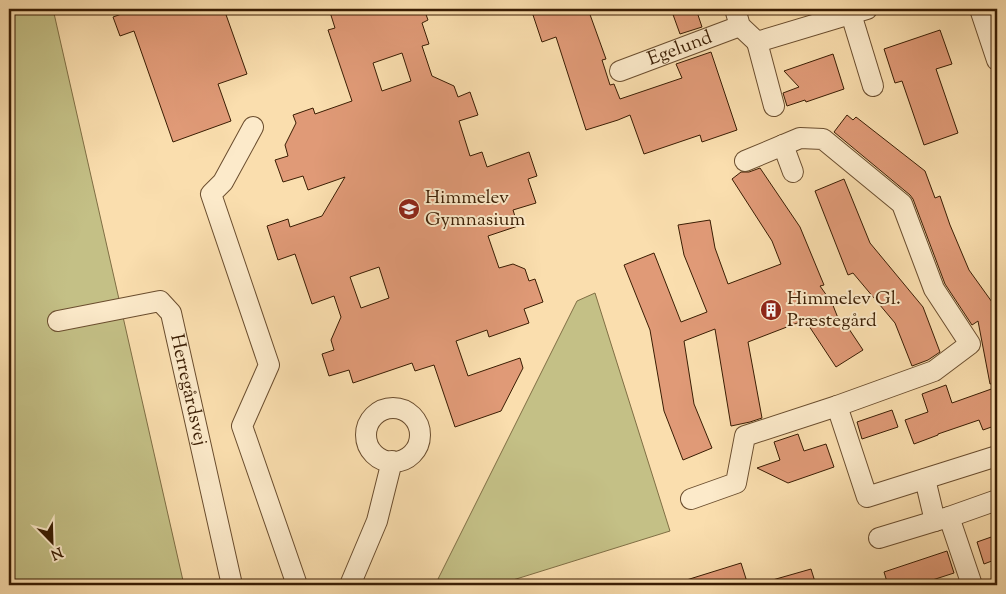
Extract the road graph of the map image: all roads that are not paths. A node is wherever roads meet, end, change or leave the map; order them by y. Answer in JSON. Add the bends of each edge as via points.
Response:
{"nodes":[{"id":1,"x":980,"y":9,"type":"edge"},
{"id":2,"x":859,"y":11,"type":"edge"},
{"id":3,"x":737,"y":17,"type":"edge"},
{"id":4,"x":757,"y":42,"type":"junction"},
{"id":5,"x":997,"y":60,"type":"edge"},
{"id":6,"x":620,"y":71,"type":"dead end"},
{"id":7,"x":873,"y":86,"type":"dead end"},
{"id":8,"x":774,"y":106,"type":"dead end"},
{"id":9,"x":253,"y":127,"type":"dead end"},
{"id":10,"x":783,"y":145,"type":"junction"},
{"id":11,"x":745,"y":161,"type":"dead end"},
{"id":12,"x":793,"y":172,"type":"dead end"},
{"id":13,"x":58,"y":321,"type":"dead end"},
{"id":14,"x":837,"y":406,"type":"junction"},
{"id":15,"x":997,"y":456,"type":"edge"},
{"id":16,"x":392,"y":462,"type":"dead end"},
{"id":17,"x":925,"y":479,"type":"junction"},
{"id":18,"x":691,"y":499,"type":"dead end"},
{"id":19,"x":997,"y":500,"type":"edge"},
{"id":20,"x":942,"y":519,"type":"junction"},
{"id":21,"x":879,"y":538,"type":"dead end"},
{"id":22,"x":232,"y":585,"type":"edge"},
{"id":23,"x":297,"y":585,"type":"edge"},
{"id":24,"x":350,"y":585,"type":"edge"},
{"id":25,"x":972,"y":585,"type":"edge"}],
"edges":[{"from":1,"to":5,"type":"street"},
{"from":2,"to":4,"type":"street"},
{"from":2,"to":7,"type":"street"},
{"from":3,"to":4,"type":"street","name":"Egelund"},
{"from":3,"to":6,"type":"street","name":"Egelund"},
{"from":4,"to":8,"type":"street"},
{"from":9,"to":23,"type":"street","via":[[224,182],[211,194],[269,365],[242,426]]},
{"from":10,"to":11,"type":"street"},
{"from":10,"to":12,"type":"street"},
{"from":10,"to":14,"type":"street","via":[[800,138],[823,139],[902,204],[934,289],[970,344],[934,370]]},
{"from":13,"to":22,"type":"street","name":"Herregårdsvej","via":[[160,301],[171,313]]},
{"from":14,"to":17,"type":"street","via":[[867,497]]},
{"from":14,"to":18,"type":"street","via":[[745,436],[736,483]]},
{"from":15,"to":17,"type":"street"},
{"from":16,"to":24,"type":"street","via":[[377,521]]},
{"from":17,"to":20,"type":"street"},
{"from":19,"to":20,"type":"street"},
{"from":20,"to":21,"type":"street"},
{"from":20,"to":25,"type":"street"}]}
